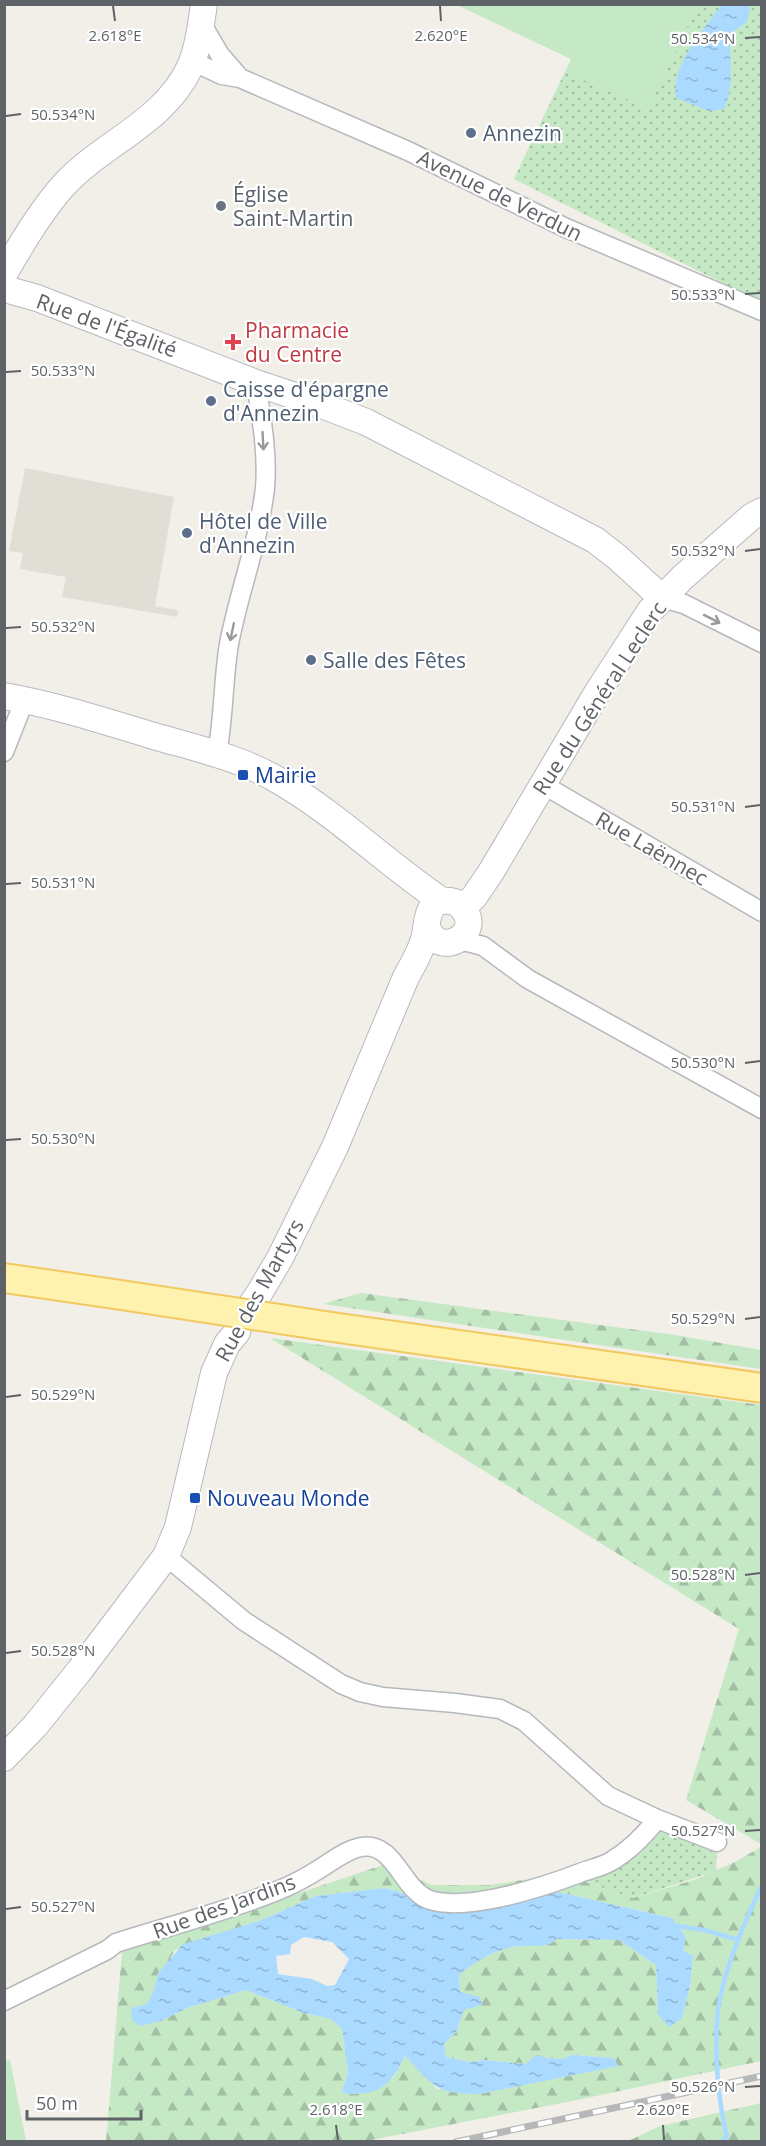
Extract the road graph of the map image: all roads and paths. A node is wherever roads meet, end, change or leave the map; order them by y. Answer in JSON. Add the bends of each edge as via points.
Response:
{"nodes":[{"id":1,"x":198,"y":35,"type":"edge"},
{"id":2,"x":240,"y":78,"type":"junction"},
{"id":3,"x":5,"y":285,"type":"edge"},
{"id":4,"x":762,"y":311,"type":"edge"},
{"id":5,"x":256,"y":382,"type":"junction"},
{"id":6,"x":762,"y":512,"type":"edge"},
{"id":7,"x":662,"y":598,"type":"junction"},
{"id":8,"x":762,"y":643,"type":"edge"},
{"id":9,"x":15,"y":697,"type":"edge"},
{"id":10,"x":4,"y":752,"type":"edge"},
{"id":11,"x":217,"y":753,"type":"junction"},
{"id":12,"x":542,"y":784,"type":"junction"},
{"id":13,"x":762,"y":912,"type":"edge"},
{"id":14,"x":447,"y":923,"type":"junction"},
{"id":15,"x":415,"y":962,"type":"joint"},
{"id":16,"x":762,"y":1109,"type":"edge"},
{"id":17,"x":4,"y":1278,"type":"edge"},
{"id":18,"x":762,"y":1388,"type":"edge"},
{"id":19,"x":166,"y":1556,"type":"junction"},
{"id":20,"x":4,"y":1758,"type":"edge"},
{"id":21,"x":657,"y":1819,"type":"junction"},
{"id":22,"x":717,"y":1842,"type":"dead end"},
{"id":23,"x":4,"y":2001,"type":"edge"}],
"edges":[{"from":1,"to":2,"type":"street","name":"Avenue de Verdun","via":[[222,75]]},
{"from":1,"to":2,"type":"street","name":"Avenue de Verdun","via":[[206,31]]},
{"from":1,"to":3,"type":"street","via":[[182,82],[166,102],[63,186],[34,226]]},
{"from":2,"to":4,"type":"street","name":"Avenue de Verdun","via":[[408,151],[566,228]]},
{"from":3,"to":5,"type":"street","name":"Rue de l'Égalité"},
{"from":5,"to":7,"type":"street","name":"Rue de l'Égalité","via":[[366,422],[595,540]]},
{"from":5,"to":11,"type":"street","one_way":true,"via":[[265,485],[257,537],[229,646]]},
{"from":6,"to":7,"type":"street","name":"Rue du Général Leclerc"},
{"from":7,"to":8,"type":"street","one_way":true,"via":[[684,604]]},
{"from":7,"to":12,"type":"street","name":"Rue du Général Leclerc","via":[[597,693]]},
{"from":9,"to":10,"type":"street"},
{"from":9,"to":11,"type":"street"},
{"from":11,"to":14,"type":"street","via":[[251,765],[300,794],[410,879],[420,896]]},
{"from":12,"to":13,"type":"street","name":"Rue Laënnec"},
{"from":12,"to":14,"type":"street","name":"Rue du Général Leclerc","via":[[474,897]]},
{"from":14,"to":15,"type":"street","name":"Rue du Général Leclerc"},
{"from":14,"to":16,"type":"street","via":[[468,942],[483,946],[528,979]]},
{"from":15,"to":19,"type":"street","name":"Rue des Martyrs","via":[[335,1147],[293,1232],[214,1373],[178,1527]]},
{"from":17,"to":18,"type":"main road","bridge":true},
{"from":19,"to":20,"type":"street","name":"Rue des Martyrs","via":[[80,1671]]},
{"from":19,"to":21,"type":"street","via":[[244,1620],[341,1684],[383,1697],[500,1709],[524,1721],[608,1796]]},
{"from":21,"to":22,"type":"street"},
{"from":21,"to":23,"type":"street","name":"Rue des Jardins","via":[[642,1839],[610,1862],[543,1886],[453,1904],[429,1900],[413,1890],[380,1850],[363,1847],[345,1852],[278,1891],[116,1943]]}]}
